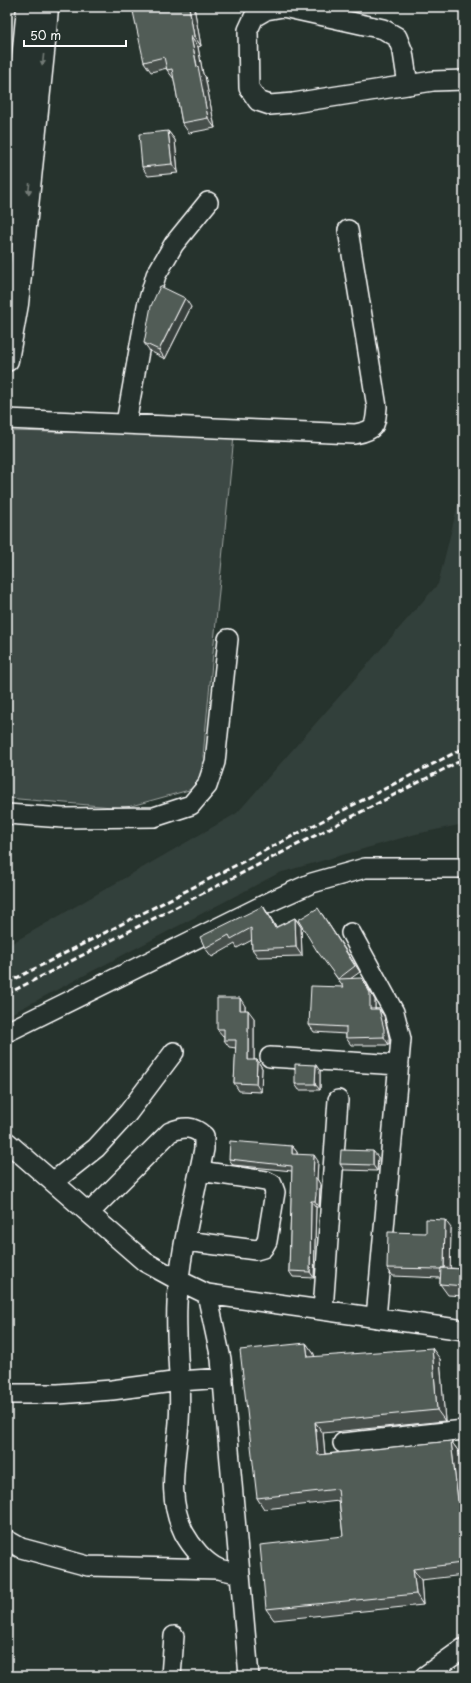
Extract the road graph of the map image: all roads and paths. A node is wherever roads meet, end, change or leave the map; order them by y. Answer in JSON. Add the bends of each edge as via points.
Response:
{"nodes":[{"id":1,"x":28,"y":7,"type":"edge"},
{"id":2,"x":47,"y":7,"type":"edge"},
{"id":3,"x":464,"y":80,"type":"edge"},
{"id":4,"x":408,"y":85,"type":"junction"},
{"id":5,"x":208,"y":202,"type":"dead end"},
{"id":6,"x":7,"y":226,"type":"edge"},
{"id":7,"x":348,"y":230,"type":"dead end"},
{"id":8,"x":7,"y":360,"type":"edge"},
{"id":9,"x":7,"y":419,"type":"edge"},
{"id":10,"x":126,"y":423,"type":"junction"},
{"id":11,"x":228,"y":639,"type":"dead end"},
{"id":12,"x":7,"y":814,"type":"edge"},
{"id":13,"x":464,"y":868,"type":"edge"},
{"id":14,"x":351,"y":933,"type":"dead end"},
{"id":15,"x":7,"y":1032,"type":"edge"},
{"id":16,"x":174,"y":1052,"type":"dead end"},
{"id":17,"x":270,"y":1057,"type":"dead end"},
{"id":18,"x":399,"y":1065,"type":"junction"},
{"id":19,"x":338,"y":1100,"type":"dead end"},
{"id":20,"x":7,"y":1142,"type":"edge"},
{"id":21,"x":200,"y":1171,"type":"junction"},
{"id":22,"x":53,"y":1182,"type":"junction"},
{"id":23,"x":89,"y":1213,"type":"junction"},
{"id":24,"x":186,"y":1241,"type":"junction"},
{"id":25,"x":178,"y":1280,"type":"junction"},
{"id":26,"x":207,"y":1294,"type":"junction"},
{"id":27,"x":323,"y":1310,"type":"junction"},
{"id":28,"x":376,"y":1318,"type":"junction"},
{"id":29,"x":464,"y":1330,"type":"edge"},
{"id":30,"x":223,"y":1378,"type":"junction"},
{"id":31,"x":180,"y":1381,"type":"junction"},
{"id":32,"x":7,"y":1394,"type":"edge"},
{"id":33,"x":464,"y":1430,"type":"edge"},
{"id":34,"x":343,"y":1443,"type":"dead end"},
{"id":35,"x":7,"y":1540,"type":"edge"},
{"id":36,"x":219,"y":1569,"type":"junction"},
{"id":37,"x":240,"y":1574,"type":"junction"},
{"id":38,"x":174,"y":1636,"type":"dead end"},
{"id":39,"x":464,"y":1648,"type":"edge"},
{"id":40,"x":170,"y":1676,"type":"edge"},
{"id":41,"x":249,"y":1676,"type":"edge"},
{"id":42,"x":425,"y":1676,"type":"edge"}],
"edges":[{"from":1,"to":6,"type":"highway"},
{"from":2,"to":8,"type":"highway","one_way":true,"via":[[17,304]]},
{"from":3,"to":4,"type":"street"},
{"from":4,"to":4,"type":"street","via":[[403,52],[397,37],[383,29],[283,7],[266,10],[254,17],[248,30],[250,88],[258,101],[270,105],[293,103]]},
{"from":5,"to":10,"type":"street","via":[[174,244],[156,275],[147,306]]},
{"from":7,"to":10,"type":"street","via":[[377,407],[376,423],[369,431],[355,434]]},
{"from":9,"to":10,"type":"street"},
{"from":11,"to":12,"type":"street","via":[[215,762],[206,786],[191,805],[154,817],[63,818]]},
{"from":13,"to":15,"type":"street","via":[[365,868],[312,883]]},
{"from":14,"to":18,"type":"street","via":[[394,1012],[401,1039]]},
{"from":16,"to":22,"type":"street","via":[[128,1113],[96,1148]]},
{"from":17,"to":18,"type":"street"},
{"from":18,"to":28,"type":"street"},
{"from":19,"to":27,"type":"street"},
{"from":20,"to":22,"type":"street"},
{"from":21,"to":23,"type":"street","via":[[204,1136],[197,1129],[181,1128],[170,1132]]},
{"from":21,"to":24,"type":"street"},
{"from":21,"to":24,"type":"street","via":[[272,1184],[275,1192],[267,1241],[264,1248],[256,1250]]},
{"from":22,"to":23,"type":"street"},
{"from":23,"to":25,"type":"street","via":[[145,1262]]},
{"from":24,"to":25,"type":"street"},
{"from":25,"to":26,"type":"street"},
{"from":25,"to":31,"type":"street","via":[[176,1306]]},
{"from":26,"to":27,"type":"street"},
{"from":26,"to":30,"type":"street"},
{"from":27,"to":28,"type":"street"},
{"from":28,"to":29,"type":"street"},
{"from":30,"to":31,"type":"street"},
{"from":30,"to":37,"type":"street"},
{"from":31,"to":32,"type":"street","via":[[112,1390]]},
{"from":31,"to":36,"type":"street","via":[[179,1422],[172,1481],[175,1506],[184,1533],[201,1556]]},
{"from":33,"to":34,"type":"street"},
{"from":35,"to":36,"type":"street","via":[[21,1548],[88,1566]]},
{"from":36,"to":37,"type":"street"},
{"from":37,"to":41,"type":"street"},
{"from":38,"to":40,"type":"street"},
{"from":39,"to":42,"type":"street"}]}
